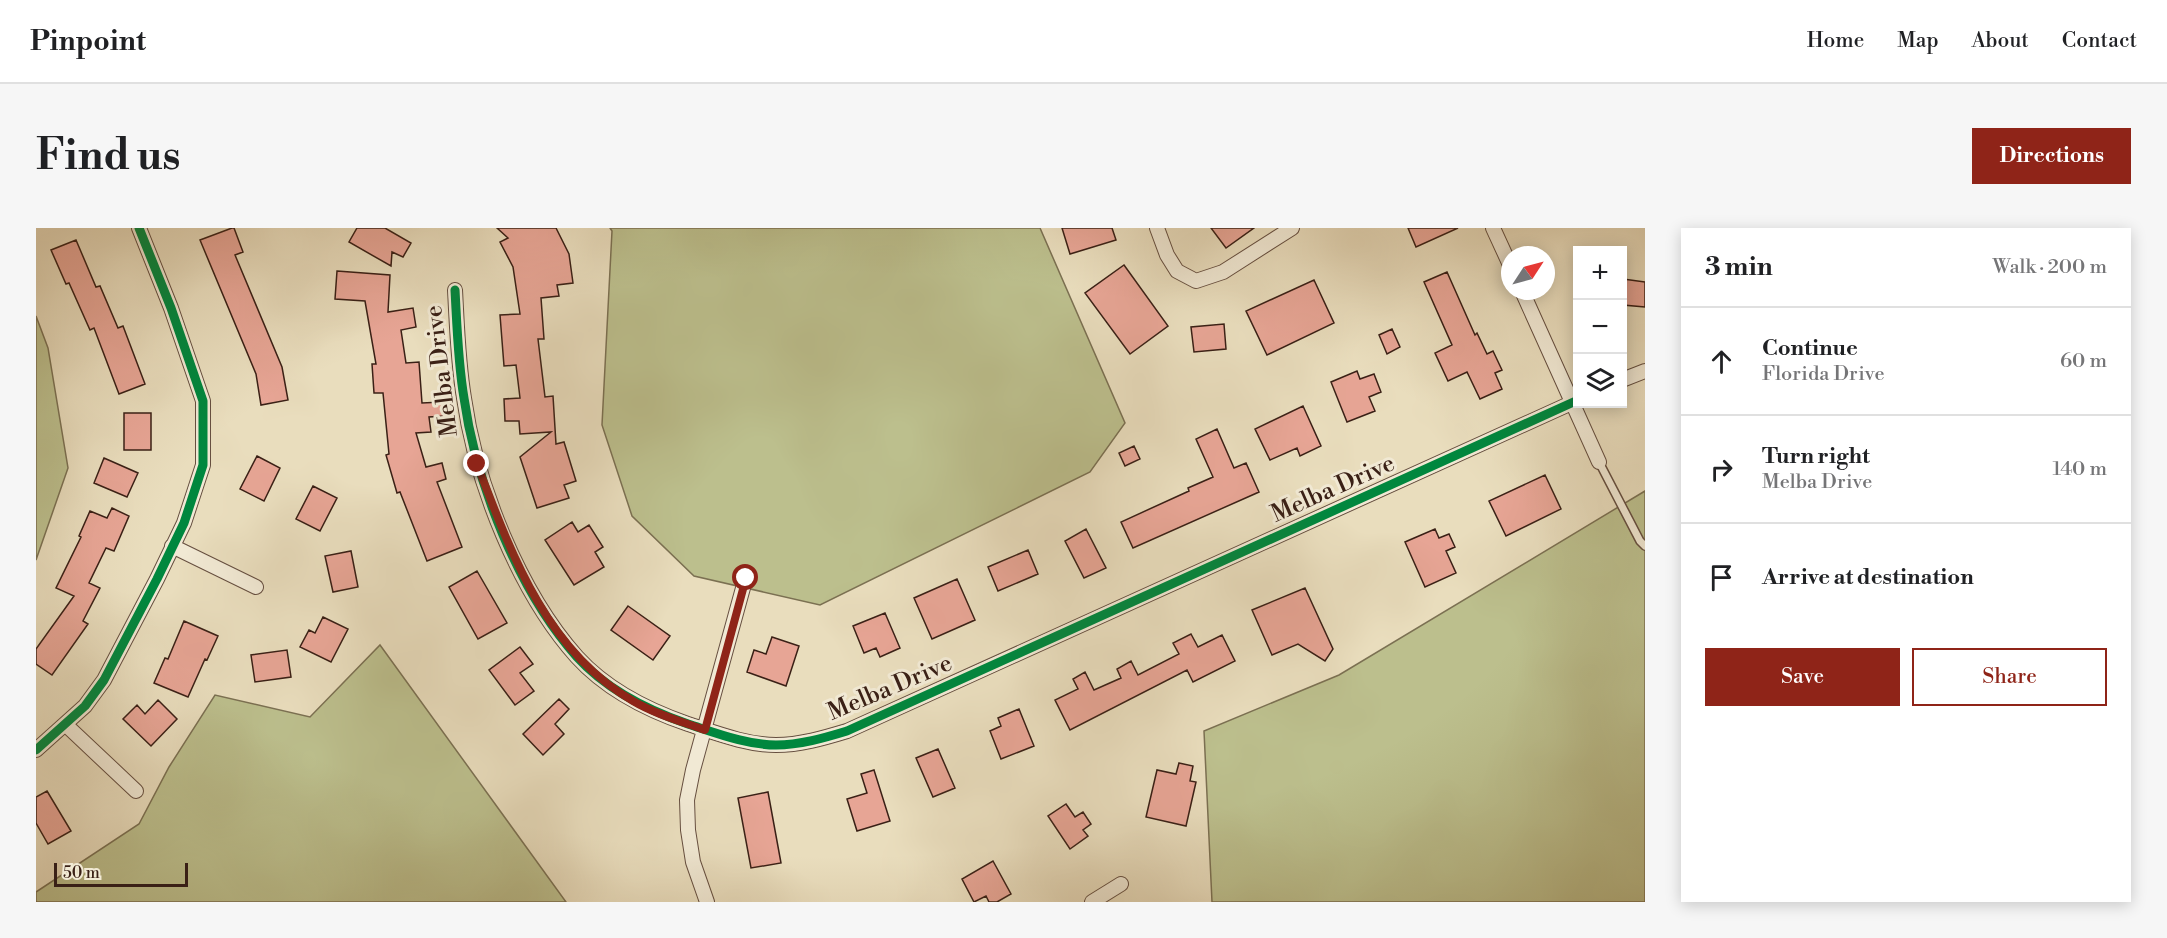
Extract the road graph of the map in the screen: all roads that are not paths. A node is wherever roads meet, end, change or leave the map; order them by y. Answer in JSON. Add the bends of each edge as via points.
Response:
{"nodes":[{"id":1,"x":138,"y":228,"type":"edge"},
{"id":2,"x":1157,"y":228,"type":"edge"},
{"id":3,"x":1292,"y":228,"type":"edge"},
{"id":4,"x":1493,"y":228,"type":"edge"},
{"id":5,"x":1501,"y":246,"type":"edge"},
{"id":6,"x":455,"y":290,"type":"dead end"},
{"id":7,"x":1526,"y":300,"type":"edge"},
{"id":8,"x":1645,"y":370,"type":"edge"},
{"id":9,"x":1627,"y":378,"type":"edge"},
{"id":10,"x":1573,"y":397,"type":"edge"},
{"id":11,"x":1573,"y":402,"type":"edge"},
{"id":12,"x":1578,"y":408,"type":"edge"},
{"id":13,"x":1599,"y":462,"type":"joint"},
{"id":14,"x":172,"y":546,"type":"junction"},
{"id":15,"x":1645,"y":546,"type":"edge"},
{"id":16,"x":746,"y":578,"type":"dead end"},
{"id":17,"x":256,"y":587,"type":"dead end"},
{"id":18,"x":66,"y":725,"type":"junction"},
{"id":19,"x":705,"y":730,"type":"junction"},
{"id":20,"x":36,"y":750,"type":"edge"},
{"id":21,"x":136,"y":791,"type":"dead end"},
{"id":22,"x":1121,"y":884,"type":"dead end"},
{"id":23,"x":708,"y":902,"type":"edge"},
{"id":24,"x":1092,"y":902,"type":"edge"}],
"edges":[{"from":1,"to":14,"type":"street","via":[[203,401],[203,465]]},
{"from":2,"to":3,"type":"street","via":[[1177,271],[1196,281],[1223,272]]},
{"from":4,"to":5,"type":"street"},
{"from":6,"to":19,"type":"street","name":"Melba Drive","via":[[464,399],[477,464],[519,570],[552,625],[578,658],[607,684],[661,715]]},
{"from":7,"to":10,"type":"street"},
{"from":8,"to":9,"type":"street"},
{"from":11,"to":19,"type":"street","name":"Melba Drive","via":[[847,731],[798,744],[775,745]]},
{"from":12,"to":13,"type":"street"},
{"from":13,"to":15,"type":"lane"},
{"from":14,"to":17,"type":"street"},
{"from":14,"to":18,"type":"street","via":[[104,680]]},
{"from":16,"to":19,"type":"street"},
{"from":18,"to":20,"type":"street"},
{"from":18,"to":21,"type":"street"},
{"from":19,"to":23,"type":"street","via":[[687,800],[693,862]]},
{"from":22,"to":24,"type":"street"}]}
